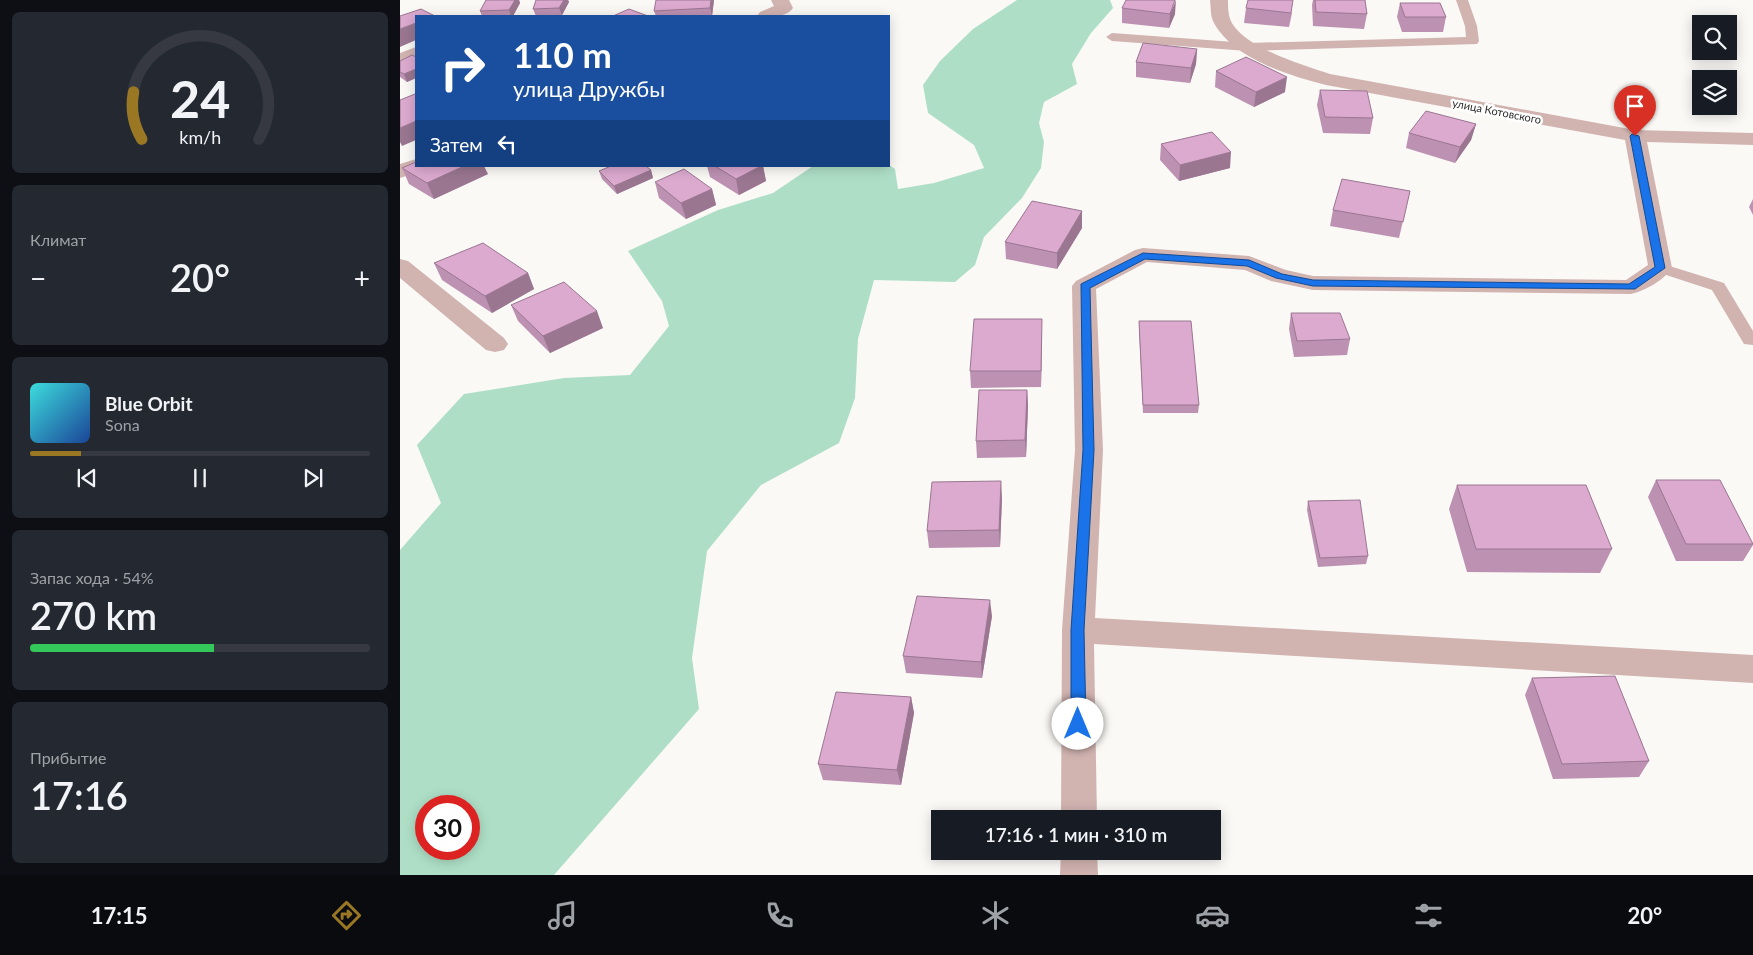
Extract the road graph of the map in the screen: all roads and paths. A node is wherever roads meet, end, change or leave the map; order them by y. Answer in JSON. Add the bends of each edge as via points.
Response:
{"nodes":[{"id":1,"x":1219,"y":0,"type":"edge"},
{"id":2,"x":1462,"y":0,"type":"edge"},
{"id":3,"x":782,"y":4,"type":"edge"},
{"id":4,"x":767,"y":15,"type":"edge"},
{"id":5,"x":1112,"y":37,"type":"dead end"},
{"id":6,"x":1248,"y":47,"type":"junction"},
{"id":7,"x":415,"y":53,"type":"edge"},
{"id":8,"x":400,"y":59,"type":"edge"},
{"id":9,"x":1635,"y":136,"type":"junction"},
{"id":10,"x":1753,"y":138,"type":"edge"},
{"id":11,"x":415,"y":165,"type":"edge"},
{"id":12,"x":400,"y":172,"type":"edge"},
{"id":13,"x":400,"y":266,"type":"edge"},
{"id":14,"x":1660,"y":268,"type":"junction"},
{"id":15,"x":1750,"y":340,"type":"dead end"},
{"id":16,"x":495,"y":344,"type":"dead end"},
{"id":17,"x":1078,"y":630,"type":"junction"},
{"id":18,"x":1753,"y":669,"type":"edge"},
{"id":19,"x":1079,"y":810,"type":"edge"},
{"id":20,"x":1079,"y":860,"type":"edge"},
{"id":21,"x":1079,"y":875,"type":"edge"}],
"edges":[{"from":1,"to":6,"type":"street","via":[[1221,21]]},
{"from":2,"to":6,"type":"lane","name":"улица Котовского","via":[[1471,26],[1472,41]]},
{"from":3,"to":4,"type":"street"},
{"from":5,"to":6,"type":"lane","name":"улица Котовского"},
{"from":6,"to":9,"type":"street","name":"улица Котовского","via":[[1326,79]]},
{"from":7,"to":8,"type":"street"},
{"from":9,"to":10,"type":"street","name":"улица Котовского"},
{"from":9,"to":14,"type":"street"},
{"from":11,"to":12,"type":"street"},
{"from":13,"to":16,"type":"street"},
{"from":14,"to":15,"type":"lane","via":[[1718,288]]},
{"from":14,"to":17,"type":"street","via":[[1631,287],[1313,283],[1280,276],[1249,263],[1143,256],[1084,286],[1089,450]]},
{"from":17,"to":18,"type":"street"},
{"from":17,"to":19,"type":"street"},
{"from":20,"to":21,"type":"street"}]}
